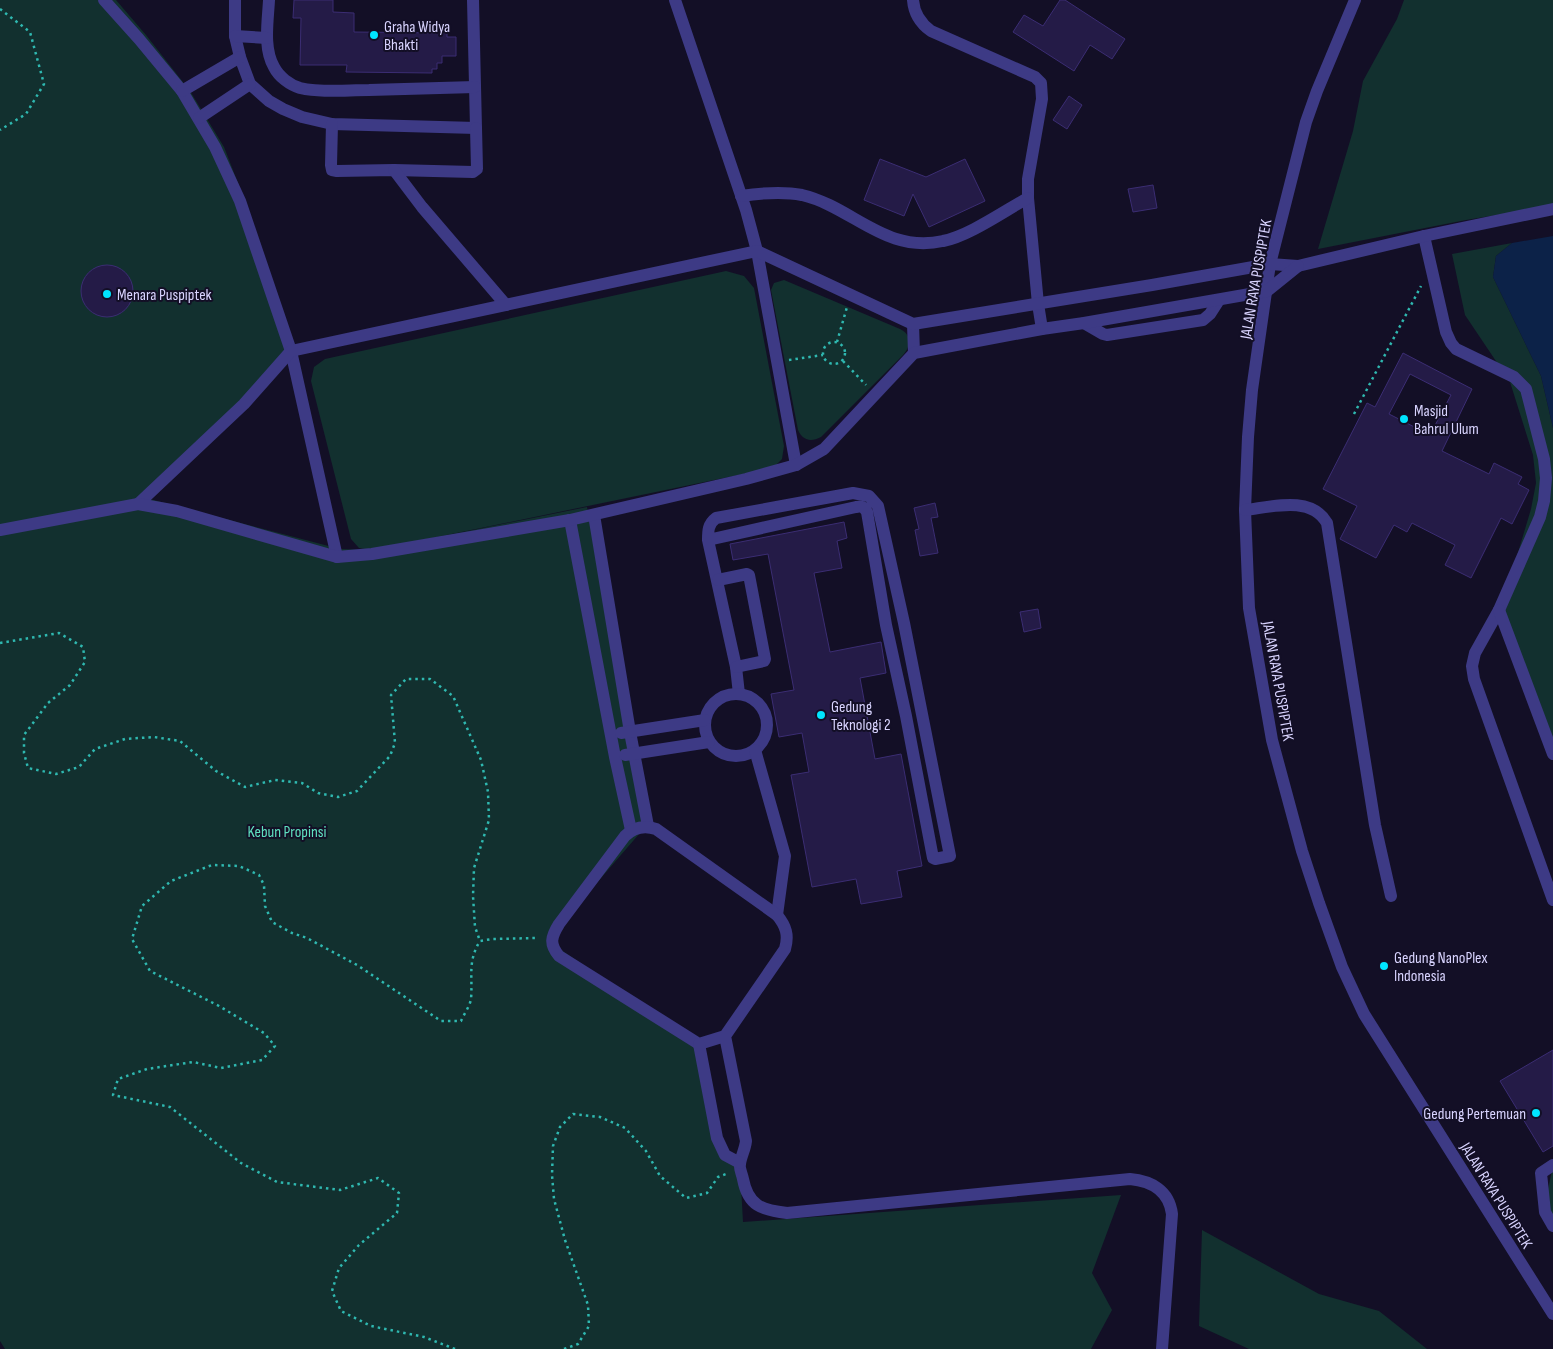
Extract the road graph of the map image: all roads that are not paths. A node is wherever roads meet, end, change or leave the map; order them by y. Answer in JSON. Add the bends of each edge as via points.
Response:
{"nodes":[{"id":1,"x":104,"y":0,"type":"edge"},
{"id":2,"x":235,"y":0,"type":"edge"},
{"id":3,"x":269,"y":0,"type":"edge"},
{"id":4,"x":473,"y":0,"type":"edge"},
{"id":5,"x":675,"y":0,"type":"edge"},
{"id":6,"x":913,"y":0,"type":"edge"},
{"id":7,"x":1355,"y":0,"type":"edge"},
{"id":8,"x":235,"y":36,"type":"junction"},
{"id":9,"x":267,"y":38,"type":"junction"},
{"id":10,"x":240,"y":57,"type":"junction"},
{"id":11,"x":250,"y":84,"type":"junction"},
{"id":12,"x":475,"y":87,"type":"junction"},
{"id":13,"x":182,"y":92,"type":"junction"},
{"id":14,"x":199,"y":118,"type":"junction"},
{"id":15,"x":332,"y":124,"type":"junction"},
{"id":16,"x":476,"y":128,"type":"junction"},
{"id":17,"x":394,"y":170,"type":"junction"},
{"id":18,"x":741,"y":196,"type":"junction"},
{"id":19,"x":1028,"y":198,"type":"junction"},
{"id":20,"x":1553,"y":209,"type":"edge"},
{"id":21,"x":1424,"y":236,"type":"junction"},
{"id":22,"x":757,"y":251,"type":"junction"},
{"id":23,"x":1270,"y":264,"type":"junction"},
{"id":24,"x":1298,"y":266,"type":"junction"},
{"id":25,"x":1267,"y":291,"type":"junction"},
{"id":26,"x":1219,"y":300,"type":"junction"},
{"id":27,"x":1038,"y":304,"type":"junction"},
{"id":28,"x":506,"y":305,"type":"junction"},
{"id":29,"x":1084,"y":323,"type":"junction"},
{"id":30,"x":913,"y":324,"type":"junction"},
{"id":31,"x":1042,"y":328,"type":"junction"},
{"id":32,"x":291,"y":351,"type":"junction"},
{"id":33,"x":914,"y":353,"type":"junction"},
{"id":34,"x":796,"y":465,"type":"junction"},
{"id":35,"x":852,"y":493,"type":"junction"},
{"id":36,"x":138,"y":504,"type":"junction"},
{"id":37,"x":856,"y":507,"type":"junction"},
{"id":38,"x":1245,"y":510,"type":"junction"},
{"id":39,"x":594,"y":515,"type":"junction"},
{"id":40,"x":570,"y":520,"type":"junction"},
{"id":41,"x":0,"y":530,"type":"edge"},
{"id":42,"x":708,"y":540,"type":"junction"},
{"id":43,"x":337,"y":557,"type":"junction"},
{"id":44,"x":718,"y":580,"type":"junction"},
{"id":45,"x":1500,"y":610,"type":"junction"},
{"id":46,"x":904,"y":623,"type":"junction"},
{"id":47,"x":886,"y":625,"type":"junction"},
{"id":48,"x":736,"y":667,"type":"junction"},
{"id":49,"x":913,"y":672,"type":"junction"},
{"id":50,"x":896,"y":674,"type":"junction"},
{"id":51,"x":739,"y":694,"type":"junction"},
{"id":52,"x":922,"y":712,"type":"junction"},
{"id":53,"x":906,"y":716,"type":"junction"},
{"id":54,"x":705,"y":720,"type":"junction"},
{"id":55,"x":630,"y":732,"type":"junction"},
{"id":56,"x":611,"y":735,"type":"junction"},
{"id":57,"x":709,"y":742,"type":"junction"},
{"id":58,"x":755,"y":750,"type":"junction"},
{"id":59,"x":634,"y":754,"type":"junction"},
{"id":60,"x":1553,"y":754,"type":"edge"},
{"id":61,"x":615,"y":757,"type":"junction"},
{"id":62,"x":932,"y":763,"type":"junction"},
{"id":63,"x":915,"y":766,"type":"junction"},
{"id":64,"x":942,"y":817,"type":"junction"},
{"id":65,"x":926,"y":820,"type":"junction"},
{"id":66,"x":648,"y":826,"type":"junction"},
{"id":67,"x":631,"y":830,"type":"junction"},
{"id":68,"x":1391,"y":896,"type":"dead end"},
{"id":69,"x":1553,"y":900,"type":"edge"},
{"id":70,"x":777,"y":915,"type":"junction"},
{"id":71,"x":726,"y":1036,"type":"junction"},
{"id":72,"x":699,"y":1044,"type":"junction"},
{"id":73,"x":740,"y":1165,"type":"junction"},
{"id":74,"x":1553,"y":1165,"type":"edge"},
{"id":75,"x":1553,"y":1226,"type":"edge"},
{"id":76,"x":1553,"y":1314,"type":"edge"},
{"id":77,"x":1162,"y":1349,"type":"edge"}],
"edges":[{"from":1,"to":13,"type":"street"},
{"from":2,"to":8,"type":"street"},
{"from":3,"to":9,"type":"street"},
{"from":4,"to":12,"type":"street"},
{"from":5,"to":18,"type":"street"},
{"from":6,"to":19,"type":"street","via":[[917,17],[931,31],[1035,77],[1041,83],[1042,99],[1028,179]]},
{"from":7,"to":23,"type":"street","name":"JALAN RAYA PUSPIPTEK","via":[[1306,122]]},
{"from":8,"to":9,"type":"street"},
{"from":8,"to":10,"type":"street"},
{"from":9,"to":12,"type":"street","via":[[273,66],[287,82],[299,88],[332,91]]},
{"from":10,"to":11,"type":"street"},
{"from":10,"to":13,"type":"street"},
{"from":11,"to":14,"type":"street"},
{"from":11,"to":15,"type":"street","via":[[283,109]]},
{"from":12,"to":16,"type":"street"},
{"from":13,"to":14,"type":"street"},
{"from":14,"to":32,"type":"street","via":[[240,201]]},
{"from":15,"to":16,"type":"street"},
{"from":15,"to":17,"type":"street","via":[[332,170]]},
{"from":16,"to":17,"type":"street","via":[[476,169],[473,172]]},
{"from":17,"to":28,"type":"street"},
{"from":18,"to":19,"type":"street","via":[[770,192],[802,196],[832,207],[877,233],[918,243],[944,241],[967,232]]},
{"from":18,"to":22,"type":"street"},
{"from":19,"to":27,"type":"street"},
{"from":20,"to":21,"type":"street"},
{"from":21,"to":24,"type":"street"},
{"from":21,"to":45,"type":"street","via":[[1451,343],[1456,349],[1514,377],[1526,389],[1544,459],[1546,478],[1540,517]]},
{"from":22,"to":28,"type":"street"},
{"from":22,"to":30,"type":"street"},
{"from":22,"to":34,"type":"street"},
{"from":23,"to":24,"type":"street"},
{"from":23,"to":25,"type":"street","name":"JALAN RAYA PUSPIPTEK"},
{"from":23,"to":27,"type":"street"},
{"from":24,"to":25,"type":"street"},
{"from":25,"to":26,"type":"street"},
{"from":25,"to":38,"type":"street","name":"JALAN RAYA PUSPIPTEK","via":[[1252,390]]},
{"from":26,"to":29,"type":"street"},
{"from":26,"to":29,"type":"street","via":[[1203,320],[1108,335]]},
{"from":27,"to":30,"type":"street"},
{"from":27,"to":31,"type":"street"},
{"from":28,"to":32,"type":"street"},
{"from":29,"to":31,"type":"street"},
{"from":30,"to":33,"type":"street"},
{"from":31,"to":33,"type":"street"},
{"from":32,"to":36,"type":"street","via":[[244,404]]},
{"from":32,"to":43,"type":"street"},
{"from":33,"to":34,"type":"street","via":[[824,449]]},
{"from":34,"to":39,"type":"street"},
{"from":35,"to":37,"type":"street"},
{"from":35,"to":42,"type":"street","via":[[716,518],[708,529]]},
{"from":35,"to":46,"type":"street","via":[[869,496],[878,506]]},
{"from":36,"to":41,"type":"street"},
{"from":36,"to":43,"type":"street","via":[[176,511]]},
{"from":37,"to":42,"type":"street"},
{"from":37,"to":47,"type":"street","via":[[863,507],[867,512]]},
{"from":38,"to":68,"type":"street","via":[[1295,505],[1313,509],[1327,524],[1375,825]]},
{"from":38,"to":76,"type":"street","name":"JALAN RAYA PUSPIPTEK","via":[[1249,608],[1267,720],[1302,850],[1342,967],[1364,1014]]},
{"from":39,"to":40,"type":"street"},
{"from":39,"to":55,"type":"street"},
{"from":40,"to":43,"type":"street","via":[[372,554]]},
{"from":40,"to":56,"type":"street"},
{"from":42,"to":44,"type":"street"},
{"from":44,"to":48,"type":"street"},
{"from":44,"to":48,"type":"street","via":[[749,575],[765,659]]},
{"from":45,"to":60,"type":"street"},
{"from":45,"to":69,"type":"street","via":[[1475,653],[1474,679]]},
{"from":46,"to":47,"type":"street"},
{"from":46,"to":49,"type":"street"},
{"from":47,"to":50,"type":"street"},
{"from":48,"to":51,"type":"street"},
{"from":49,"to":50,"type":"street"},
{"from":49,"to":52,"type":"street"},
{"from":50,"to":53,"type":"street"},
{"from":51,"to":54,"type":"street","via":[[730,694],[713,703]]},
{"from":51,"to":58,"type":"street","via":[[756,701],[766,715],[766,732]]},
{"from":52,"to":53,"type":"street"},
{"from":52,"to":62,"type":"street"},
{"from":53,"to":63,"type":"street"},
{"from":54,"to":55,"type":"street"},
{"from":54,"to":57,"type":"street"},
{"from":55,"to":56,"type":"street"},
{"from":55,"to":59,"type":"street"},
{"from":56,"to":61,"type":"street"},
{"from":57,"to":58,"type":"street","via":[[724,754],[733,756]]},
{"from":57,"to":59,"type":"street"},
{"from":58,"to":70,"type":"street","via":[[785,856]]},
{"from":59,"to":61,"type":"street"},
{"from":59,"to":66,"type":"street"},
{"from":61,"to":67,"type":"street"},
{"from":62,"to":63,"type":"street"},
{"from":62,"to":64,"type":"street"},
{"from":63,"to":65,"type":"street"},
{"from":64,"to":65,"type":"street"},
{"from":64,"to":65,"type":"street","via":[[951,855],[935,859]]},
{"from":66,"to":67,"type":"street"},
{"from":66,"to":70,"type":"street"},
{"from":67,"to":72,"type":"street","via":[[558,924],[552,937],[553,948],[559,956]]},
{"from":70,"to":71,"type":"street","via":[[788,936],[785,949]]},
{"from":71,"to":72,"type":"street"},
{"from":71,"to":73,"type":"street","via":[[746,1141]]},
{"from":72,"to":73,"type":"street","via":[[716,1138],[726,1155]]},
{"from":73,"to":77,"type":"street","via":[[745,1192],[752,1202],[762,1208],[787,1213],[1130,1179],[1154,1184],[1167,1198],[1172,1214]]},
{"from":74,"to":75,"type":"street","via":[[1541,1172],[1545,1212]]}]}
